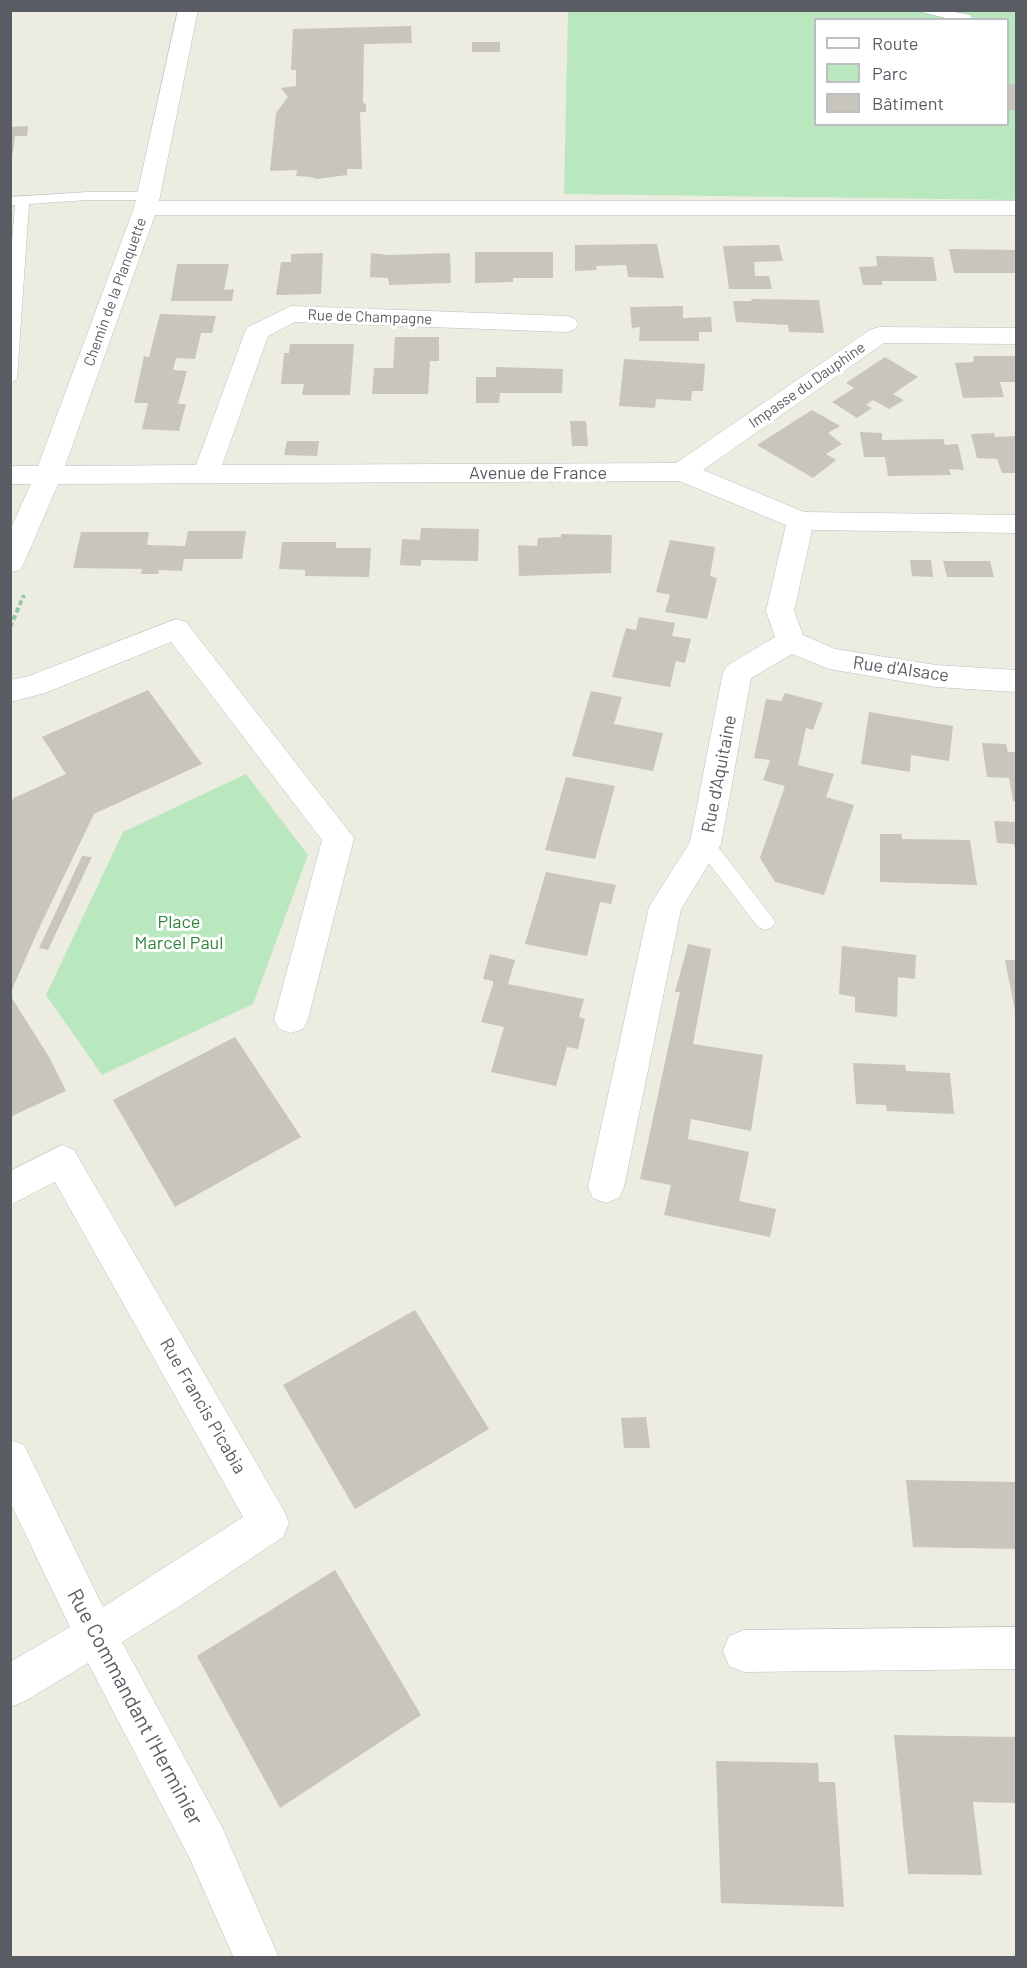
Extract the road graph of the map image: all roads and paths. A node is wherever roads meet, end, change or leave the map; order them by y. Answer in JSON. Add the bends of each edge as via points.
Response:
{"nodes":[{"id":1,"x":188,"y":10,"type":"edge"},
{"id":2,"x":920,"y":10,"type":"edge"},
{"id":3,"x":966,"y":18,"type":"dead end"},
{"id":4,"x":16,"y":201,"type":"edge"},
{"id":5,"x":147,"y":202,"type":"junction"},
{"id":6,"x":1017,"y":208,"type":"edge"},
{"id":7,"x":566,"y":324,"type":"dead end"},
{"id":8,"x":1017,"y":336,"type":"edge"},
{"id":9,"x":10,"y":379,"type":"edge"},
{"id":10,"x":682,"y":472,"type":"junction"},
{"id":11,"x":49,"y":473,"type":"junction"},
{"id":12,"x":206,"y":473,"type":"junction"},
{"id":13,"x":10,"y":475,"type":"edge"},
{"id":14,"x":801,"y":521,"type":"junction"},
{"id":15,"x":1017,"y":524,"type":"edge"},
{"id":16,"x":10,"y":563,"type":"edge"},
{"id":17,"x":791,"y":641,"type":"junction"},
{"id":18,"x":1017,"y":681,"type":"edge"},
{"id":19,"x":23,"y":688,"type":"edge"},
{"id":20,"x":705,"y":844,"type":"junction"},
{"id":21,"x":765,"y":922,"type":"dead end"},
{"id":22,"x":291,"y":1018,"type":"dead end"},
{"id":23,"x":606,"y":1187,"type":"dead end"},
{"id":24,"x":10,"y":1189,"type":"edge"},
{"id":25,"x":10,"y":1459,"type":"edge"},
{"id":26,"x":95,"y":1634,"type":"junction"},
{"id":27,"x":1017,"y":1648,"type":"edge"},
{"id":28,"x":744,"y":1652,"type":"dead end"},
{"id":29,"x":10,"y":1686,"type":"edge"},
{"id":30,"x":257,"y":1958,"type":"edge"}],
"edges":[{"from":1,"to":5,"type":"street","name":"Chemin de la Planquette"},
{"from":2,"to":3,"type":"lane"},
{"from":4,"to":5,"type":"lane","via":[[88,196]]},
{"from":4,"to":9,"type":"lane"},
{"from":5,"to":6,"type":"street"},
{"from":5,"to":11,"type":"street","name":"Chemin de la Planquette"},
{"from":7,"to":12,"type":"street","name":"Rue de Champagne","via":[[291,314],[257,332]]},
{"from":8,"to":10,"type":"street","name":"Impasse du Dauphine","via":[[879,334]]},
{"from":10,"to":12,"type":"street","name":"Avenue de France"},
{"from":10,"to":14,"type":"street","name":"Avenue de France"},
{"from":11,"to":12,"type":"street","name":"Avenue de France"},
{"from":11,"to":13,"type":"street","name":"Avenue de France"},
{"from":11,"to":16,"type":"street","name":"Chemin de la Planquette"},
{"from":14,"to":15,"type":"street","name":"Avenue de France"},
{"from":14,"to":17,"type":"street","via":[[780,611]]},
{"from":17,"to":18,"type":"street","name":"Rue d'Alsace","via":[[829,659],[936,676]]},
{"from":17,"to":20,"type":"street","name":"Rue d'Aquitaine","via":[[738,672]]},
{"from":19,"to":22,"type":"street","via":[[176,629],[338,838]]},
{"from":20,"to":21,"type":"lane"},
{"from":20,"to":23,"type":"street","name":"Rue d'Aquitaine","via":[[665,907]]},
{"from":24,"to":26,"type":"street","name":"Rue Francis Picabia","via":[[62,1161],[269,1523]]},
{"from":25,"to":26,"type":"street","name":"Rue Commandant l'Herminier"},
{"from":26,"to":29,"type":"street"},
{"from":26,"to":30,"type":"street","name":"Rue Commandant l'Herminier","via":[[206,1843]]},
{"from":27,"to":28,"type":"street"}]}
